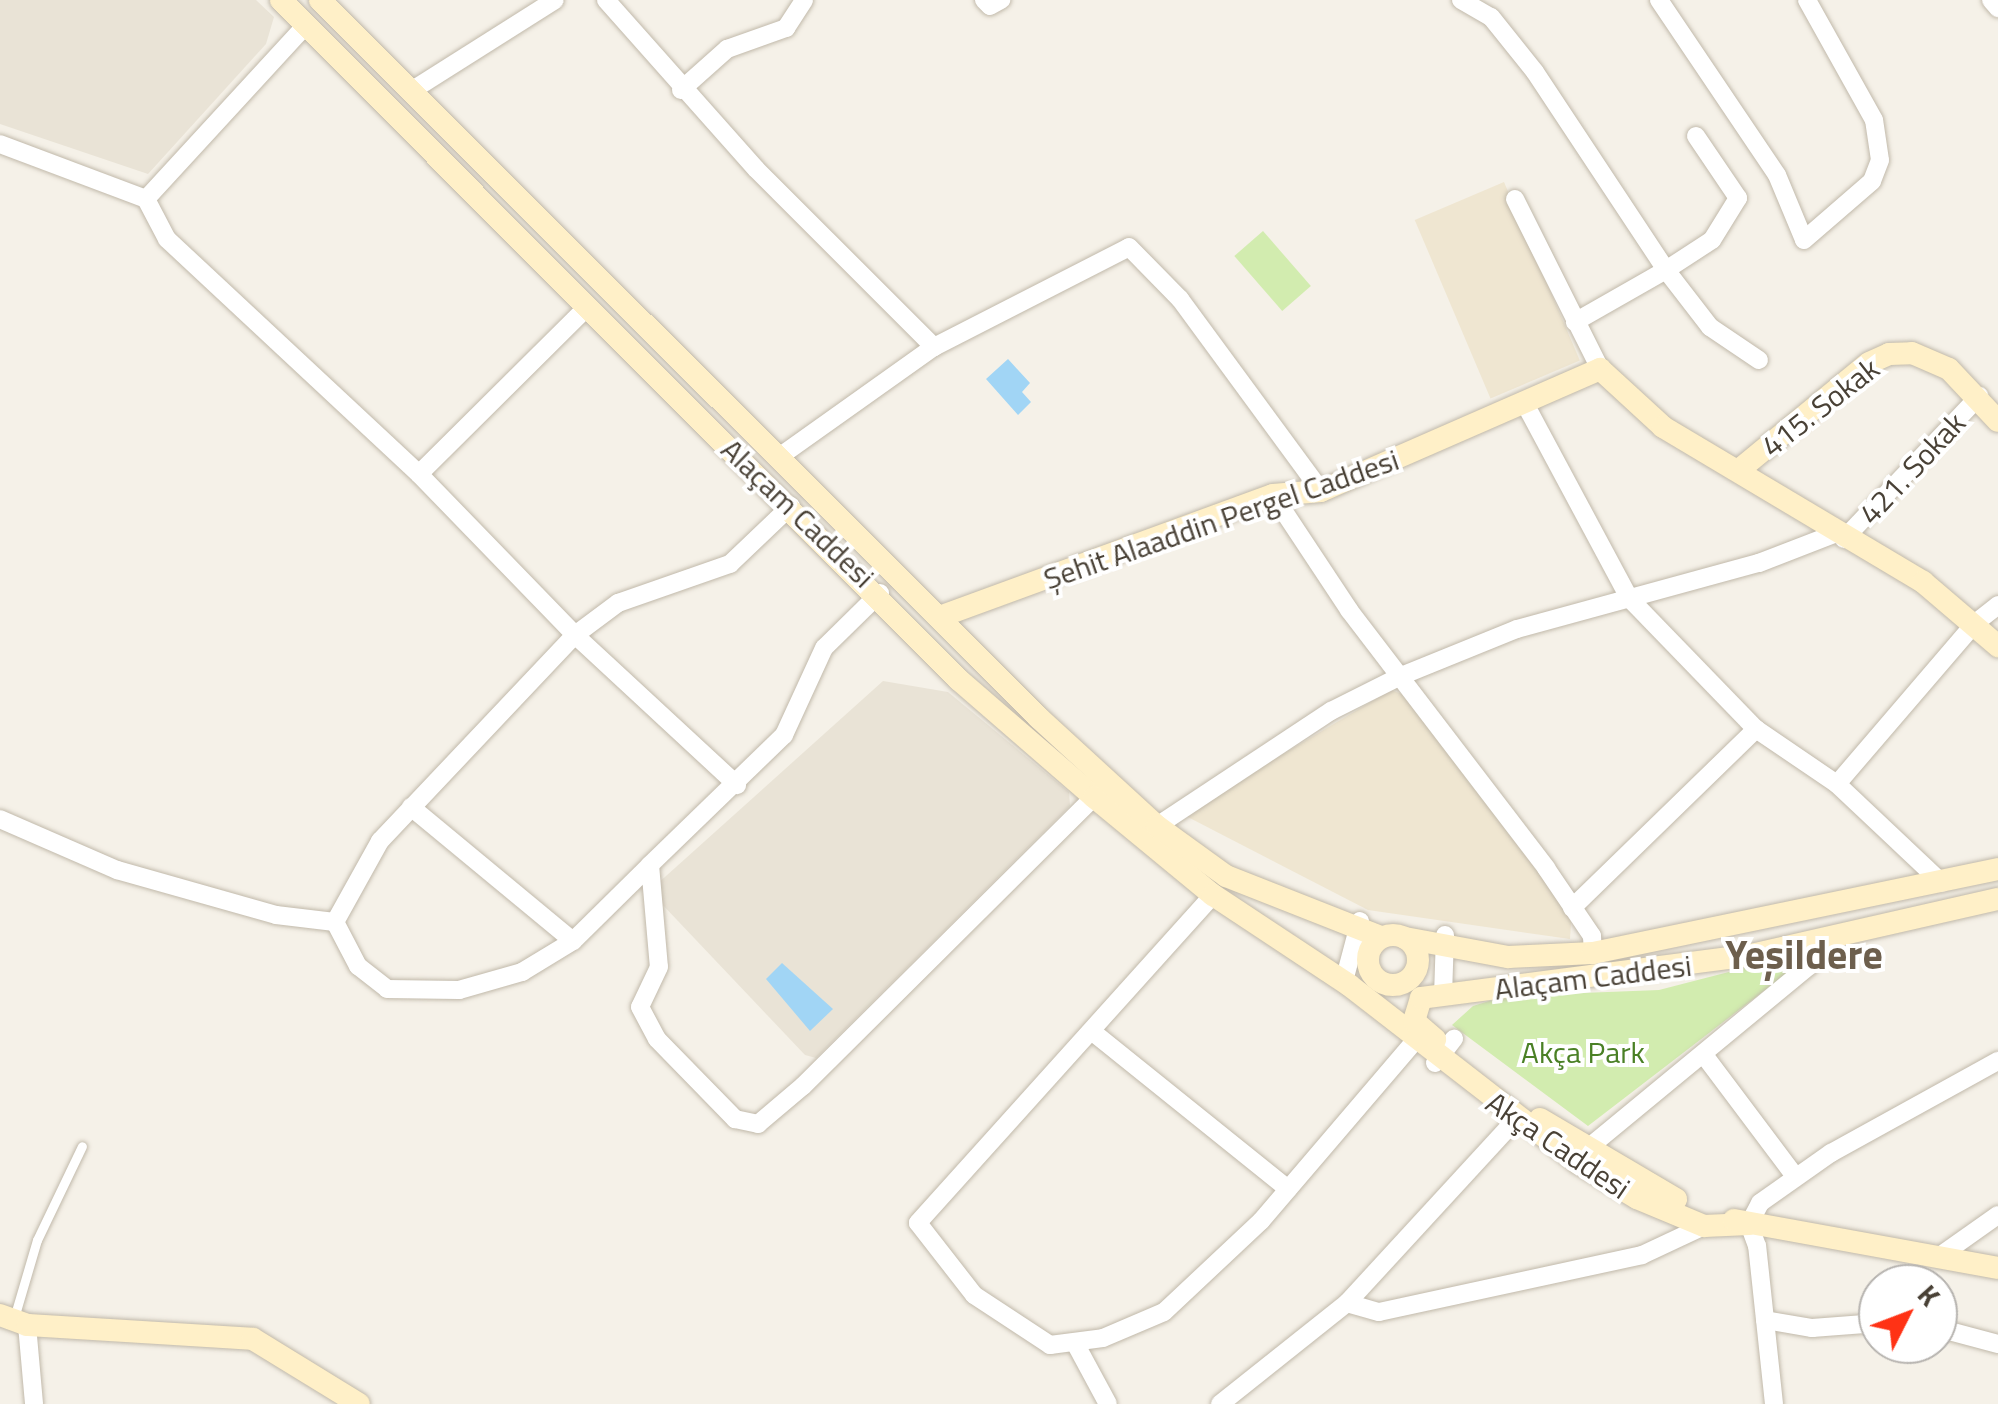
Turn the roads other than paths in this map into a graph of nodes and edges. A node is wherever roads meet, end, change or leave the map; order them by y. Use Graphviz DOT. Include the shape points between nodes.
graph roads {
  1 [pos="282,0"];
  2 [pos="320,0"];
  3 [pos="555,0"];
  4 [pos="606,0"];
  5 [pos="804,0"];
  6 [pos="984,0"];
  7 [pos="1001,0"];
  8 [pos="1461,0"];
  9 [pos="1659,0"];
  10 [pos="1806,0"];
  11 [pos="1991,0"];
  12 [pos="1998,8"];
  13 [pos="306,25"];
  14 [pos="681,90"];
  15 [pos="412,91"];
  16 [pos="1696,136"];
  17 [pos="0,144"];
  18 [pos="146,199"];
  19 [pos="1514,199"];
  20 [pos="1666,270"];
  21 [pos="587,307"];
  22 [pos="1575,322"];
  23 [pos="934,347"];
  24 [pos="1759,360"];
  25 [pos="1600,369"];
  26 [pos="1979,396"];
  27 [pos="1524,402"];
  28 [pos="1998,422"];
  29 [pos="779,457"];
  30 [pos="1739,470"];
  31 [pos="419,474"];
  32 [pos="1322,492"];
  33 [pos="1273,496"];
  34 [pos="791,506"];
  35 [pos="1839,536"];
  36 [pos="880,593"];
  37 [pos="1629,598"];
  38 [pos="1998,605"];
  39 [pos="942,616"];
  40 [pos="1974,624"];
  41 [pos="575,636"];
  42 [pos="1998,646"];
  43 [pos="1400,676"];
  44 [pos="1756,729"];
  45 [pos="1837,784"];
  46 [pos="737,785"];
  47 [pos="1094,797"];
  48 [pos="411,807"];
  49 [pos="0,820"];
  50 [pos="1157,826"];
  51 [pos="650,865"];
  52 [pos="1998,868"];
  53 [pos="1942,883"];
  54 [pos="1214,895"];
  55 [pos="1995,905"];
  56 [pos="1572,908"];
  57 [pos="336,922"];
  58 [pos="1359,925"];
  59 [pos="1834,935"];
  60 [pos="1381,937"];
  61 [pos="1406,938"];
  62 [pos="1444,940"];
  63 [pos="573,941"];
  64 [pos="1593,953"];
  65 [pos="1377,980"];
  66 [pos="1346,983"];
  67 [pos="1401,984"];
  68 [pos="1432,997"];
  69 [pos="1388,1015"];
  70 [pos="1094,1033"];
  71 [pos="1414,1042"];
  72 [pos="1443,1053"];
  73 [pos="1704,1055"];
  74 [pos="1998,1061"];
  75 [pos="1520,1114"];
  76 [pos="82,1146"];
  77 [pos="1587,1149"];
  78 [pos="1795,1176"];
  79 [pos="1288,1188"];
  80 [pos="1998,1215"];
  81 [pos="1749,1224"];
  82 [pos="1704,1226"];
  83 [pos="1940,1256"];
  84 [pos="1998,1268"];
  85 [pos="1346,1303"];
  86 [pos="13,1320"];
  87 [pos="1765,1320"];
  88 [pos="1858,1325"];
  89 [pos="1958,1333"];
  90 [pos="1075,1342"];
  91 [pos="1998,1344"];
  92 [pos="34,1404"];
  93 [pos="359,1404"];
  94 [pos="1108,1404"];
  95 [pos="1220,1404"];
  96 [pos="1774,1404"];
  1 -- 13 [label="main road, Alaçam Caddesi"];
  2 -- 15 [label="main road, Alaçam Caddesi"];
  3 -- 15 [label="street"];
  4 -- 14 [label="street"];
  5 -- 14 [label="street" via="786,28 727,49"];
  6 -- 7 [label="street" via="990,6"];
  8 -- 20 [label="street" via="1491,16 1536,72"];
  9 -- 10 [label="street" via="1777,174 1804,240 1872,181 1880,160 1874,120"];
  11 -- 12 [label="street"];
  13 -- 18 [label="street"];
  13 -- 21 [label="main road, Alaçam Caddesi"];
  14 -- 23 [label="street"];
  15 -- 29 [label="main road, Alaçam Caddesi"];
  16 -- 20 [label="street" via="1738,198 1712,240"];
  17 -- 18 [label="street"];
  18 -- 31 [label="street" via="167,239"];
  19 -- 22 [label="street"];
  20 -- 22 [label="street"];
  20 -- 24 [label="street" via="1710,327"];
  21 -- 31 [label="street"];
  21 -- 34 [label="main road, Alaçam Caddesi"];
  22 -- 25 [label="street"];
  23 -- 29 [label="street"];
  23 -- 32 [label="street" via="1130,247 1180,299"];
  25 -- 27 [label="main road, Şehit Alaaddin Pergel Caddesi"];
  25 -- 30 [label="main road" via="1663,427"];
  26 -- 28 [label="main road, 415. Sokak"];
  26 -- 30 [label="main road, 415. Sokak" via="1930,359 1889,354 1858,371"];
  26 -- 35 [label="street, 421. Sokak"];
  27 -- 32 [label="main road, Şehit Alaaddin Pergel Caddesi"];
  27 -- 37 [label="street"];
  29 -- 39 [label="main road, Alaçam Caddesi"];
  30 -- 35 [label="main road"];
  31 -- 41 [label="street"];
  32 -- 33 [label="main road, Şehit Alaaddin Pergel Caddesi"];
  33 -- 39 [label="main road, Şehit Alaaddin Pergel Caddesi"];
  33 -- 43 [label="street"];
  34 -- 36 [label="main road, Alaçam Caddesi"];
  34 -- 41 [label="street" via="730,564 618,603"];
  35 -- 37 [label="street"];
  35 -- 40 [label="main road" via="1923,582"];
  36 -- 46 [label="street" via="824,648 784,735"];
  36 -- 47 [label="main road, Alaçam Caddesi" via="959,680"];
  37 -- 43 [label="street" via="1518,630"];
  37 -- 44 [label="street"];
  38 -- 40 [label="street"];
  39 -- 50 [label="main road, Alaçam Caddesi"];
  40 -- 42 [label="main road"];
  40 -- 45 [label="street"];
  41 -- 46 [label="street"];
  41 -- 48 [label="street"];
  43 -- 50 [label="street" via="1331,712"];
  43 -- 56 [label="street"];
  44 -- 45 [label="street"];
  44 -- 56 [label="street"];
  45 -- 53 [label="street"];
  46 -- 51 [label="street"];
  47 -- 51 [label="street" via="956,939 758,1124 735,1119 715,1100 657,1039 640,1007 659,967"];
  47 -- 54 [label="main road, Alaçam Caddesi"];
  48 -- 57 [label="street" via="380,841"];
  48 -- 63 [label="street"];
  49 -- 57 [label="street" via="117,870 276,915"];
  50 -- 58 [label="main road, Alaçam Caddesi" via="1226,876"];
  51 -- 63 [label="street"];
  52 -- 53 [label="main road, Alaçam Caddesi"];
  53 -- 64 [label="main road, Alaçam Caddesi"];
  54 -- 66 [label="main road, Alaçam Caddesi"];
  54 -- 70 [label="street"];
  55 -- 59 [label="main road, Alaçam Caddesi"];
  56 -- 64 [label="street" via="1592,936"];
  57 -- 63 [label="street" via="368,976 414,994 522,972"];
  58 -- 60 [label="main road, Alaçam Caddesi"];
  58 -- 66 [label="street"];
  59 -- 68 [label="main road, Alaçam Caddesi" via="1620,976"];
  59 -- 73 [label="street" via="1810,966"];
  60 -- 61 [label="main road"];
  60 -- 65 [label="main road" via="1368,957"];
  61 -- 62 [label="main road, Alaçam Caddesi"];
  61 -- 67 [label="main road" via="1417,966"];
  62 -- 64 [label="main road, Alaçam Caddesi" via="1508,957"];
  62 -- 68 [label="street"];
  65 -- 66 [label="main road"];
  65 -- 67 [label="main road"];
  66 -- 69 [label="main road, Alaçam Caddesi"];
  67 -- 68 [label="main road"];
  68 -- 72 [label="main road" via="1414,1021"];
  69 -- 71 [label="main road, Akça Caddesi"];
  70 -- 79 [label="street"];
  70 -- 90 [label="street" via="918,1223 974,1295 1050,1345"];
  71 -- 72 [label="main road, Akça Caddesi"];
  71 -- 79 [label="street"];
  72 -- 75 [label="main road, Akça Caddesi"];
  73 -- 77 [label="street"];
  73 -- 78 [label="street"];
  74 -- 78 [label="street"];
  75 -- 77 [label="main road, Akça Caddesi"];
  75 -- 82 [label="main road, Akça Caddesi" via="1636,1198"];
  75 -- 85 [label="street"];
  76 -- 86 [label="lane" via="37,1240"];
  77 -- 81 [label="main road, Akça Caddesi" via="1659,1191"];
  78 -- 81 [label="street" via="1760,1203"];
  79 -- 90 [label="street" via="1164,1312 1103,1338"];
  80 -- 83 [label="street"];
  81 -- 82 [label="main road, Akça Caddesi"];
  81 -- 83 [label="main road, Akça Caddesi"];
  81 -- 87 [label="street"];
  82 -- 85 [label="street" via="1642,1255 1379,1312"];
  83 -- 84 [label="main road, Akça Caddesi"];
  85 -- 95 [label="street"];
  86 -- 92 [label="street"];
  86 -- 93 [label="main road" via="253,1339"];
  87 -- 88 [label="street" via="1812,1328"];
  87 -- 96 [label="street"];
  89 -- 91 [label="street"];
  90 -- 94 [label="street"];
}
